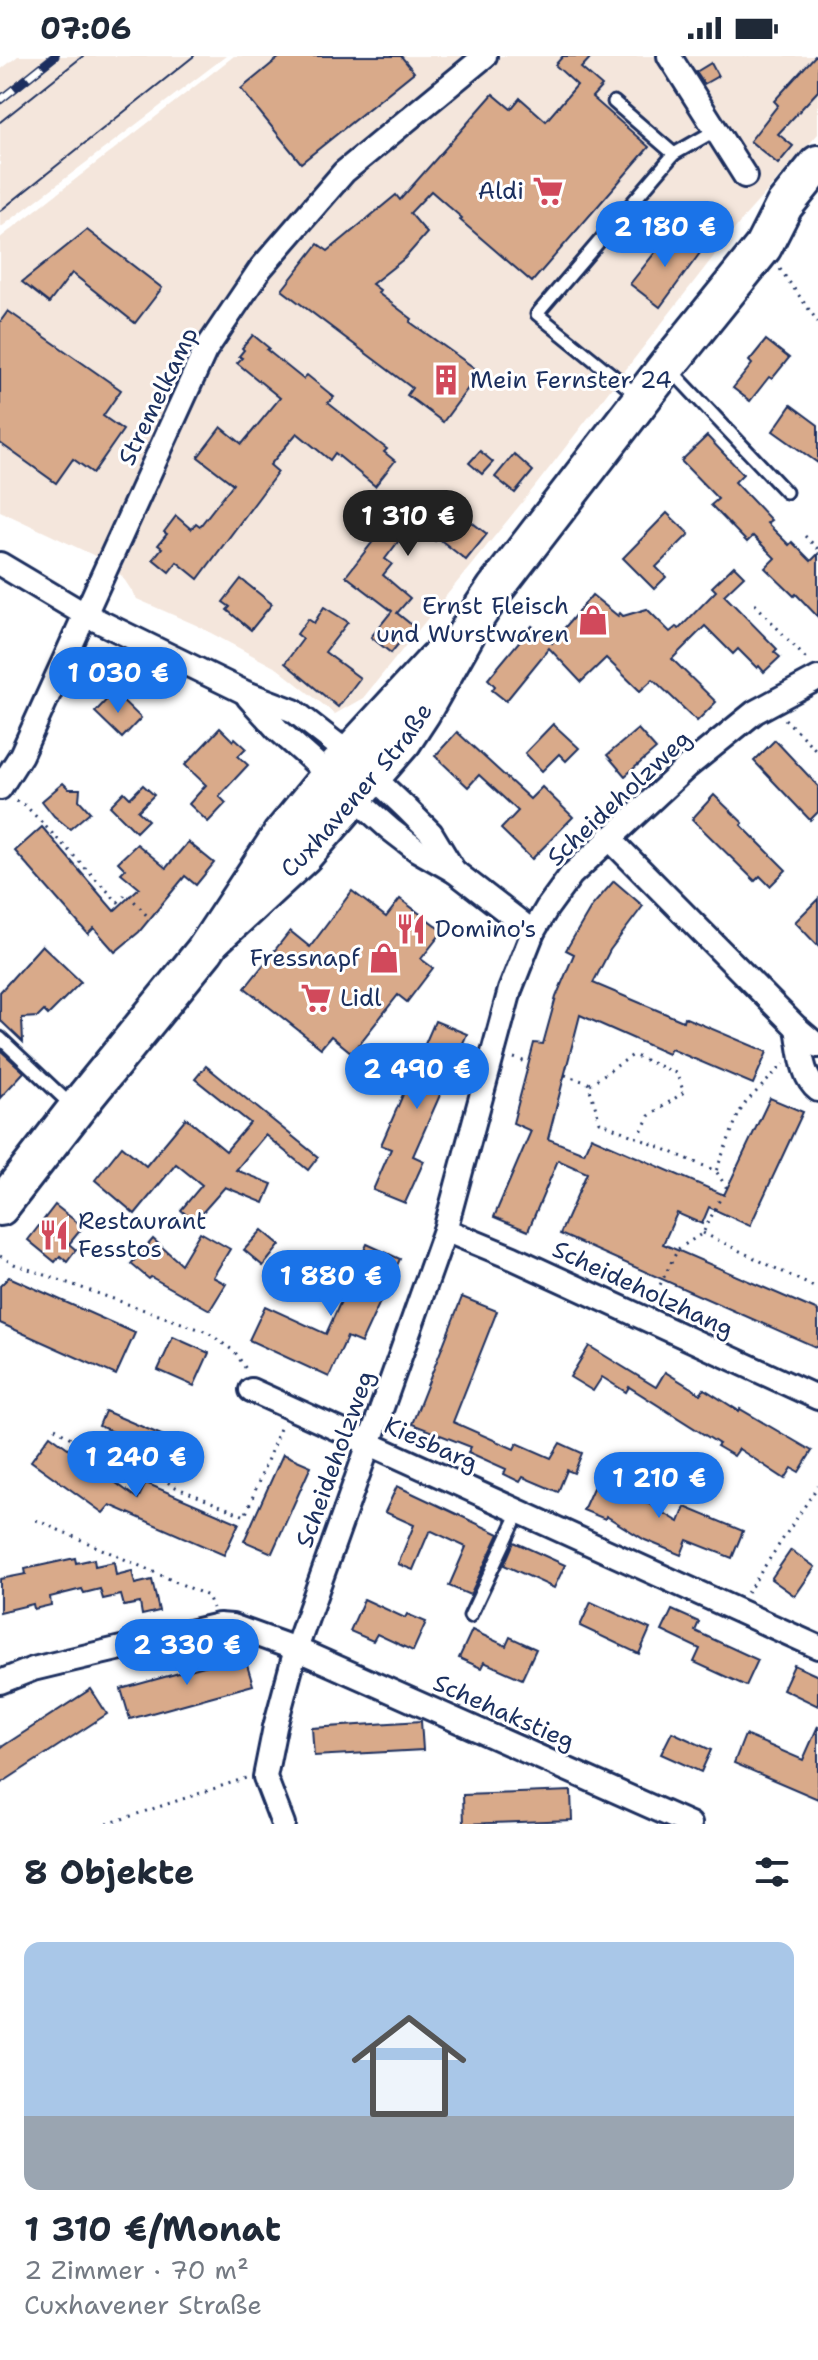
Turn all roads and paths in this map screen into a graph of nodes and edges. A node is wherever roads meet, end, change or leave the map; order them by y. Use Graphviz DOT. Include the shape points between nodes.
graph roads {
  1 [pos="485,56"];
  2 [pos="669,56"];
  3 [pos="614,102"];
  4 [pos="716,130"];
  5 [pos="674,154"];
  6 [pos="818,164"];
  7 [pos="745,176"];
  8 [pos="818,202"];
  9 [pos="763,247"];
  10 [pos="818,322"];
  11 [pos="667,366"];
  12 [pos="642,399"];
  13 [pos="786,492"];
  14 [pos="805,536"];
  15 [pos="818,549"];
  16 [pos="0,564"];
  17 [pos="755,604"];
  18 [pos="84,614"];
  19 [pos="815,673"];
  20 [pos="772,704"];
  21 [pos="818,752"];
  22 [pos="352,776"];
  23 [pos="6,794"];
  24 [pos="609,838"];
  25 [pos="148,917"];
  26 [pos="533,932"];
  27 [pos="0,1038"];
  28 [pos="810,1048"];
  29 [pos="565,1075"];
  30 [pos="590,1084"];
  31 [pos="818,1090"];
  32 [pos="76,1110"];
  33 [pos="638,1137"];
  34 [pos="716,1171"];
  35 [pos="0,1207"];
  36 [pos="445,1230"];
  37 [pos="703,1233"];
  38 [pos="0,1256"];
  39 [pos="818,1289"];
  40 [pos="643,1318"];
  41 [pos="251,1390"];
  42 [pos="818,1398"];
  43 [pos="288,1408"];
  44 [pos="55,1428"];
  45 [pos="193,1434"];
  46 [pos="368,1444"];
  47 [pos="155,1473"];
  48 [pos="818,1486"];
  49 [pos="519,1512"];
  50 [pos="36,1520"];
  51 [pos="736,1609"];
  52 [pos="470,1616"];
  53 [pos="219,1625"];
  54 [pos="818,1647"];
  55 [pos="296,1649"];
  56 [pos="0,1682"];
  57 [pos="265,1777"];
  58 [pos="107,1824"];
  59 [pos="283,1824"];
  60 [pos="690,1824"];
  1 -- 18 [label="street, Stremelkamp" via="344,172 261,268 205,351"];
  2 -- 4 [label="street"];
  3 -- 5 [label="lane"];
  4 -- 5 [label="lane"];
  4 -- 7 [label="street"];
  5 -- 12 [label="lane" via="537,314"];
  6 -- 9 [label="main road, Cuxhavener Straße" via="784,206"];
  8 -- 9 [label="main road, Cuxhavener Straße"];
  9 -- 10 [label="path"];
  9 -- 11 [label="main road, Cuxhavener Straße"];
  11 -- 12 [label="main road, Cuxhavener Straße"];
  11 -- 13 [label="lane"];
  12 -- 22 [label="main road, Cuxhavener Straße" via="495,589 408,735"];
  14 -- 15 [label="path"];
  16 -- 18 [label="street"];
  17 -- 19 [label="path"];
  18 -- 22 [label="street" via="294,711"];
  18 -- 23 [label="street, Stremelkamp"];
  19 -- 20 [label="street, Scheideholzweg"];
  20 -- 21 [label="path"];
  20 -- 24 [label="street, Scheideholzweg" via="723,736"];
  22 -- 26 [label="street" via="417,850 454,871"];
  22 -- 32 [label="main road, Cuxhavener Straße" via="304,855 214,938"];
  23 -- 25 [label="path" via="25,805 118,902 127,893"];
  24 -- 26 [label="street, Scheideholzweg" via="559,891"];
  24 -- 28 [label="street" via="797,1028"];
  26 -- 36 [label="street, Scheideholzweg" via="510,990"];
  27 -- 32 [label="lane"];
  28 -- 31 [label="street" via="809,1080"];
  28 -- 34 [label="path" via="788,1060 746,1102"];
  29 -- 34 [label="path" via="588,1083 600,1122"];
  30 -- 33 [label="path" via="633,1055 676,1073 684,1092 649,1116"];
  32 -- 35 [label="main road, Cuxhavener Straße"];
  34 -- 37 [label="path" via="726,1187"];
  36 -- 40 [label="street, Scheideholzhang"];
  36 -- 46 [label="street, Scheideholzweg"];
  37 -- 39 [label="path"];
  37 -- 40 [label="path" via="678,1249"];
  38 -- 41 [label="path" via="207,1332 244,1363"];
  40 -- 42 [label="street, Scheideholzhang"];
  41 -- 43 [label="street, Kiesbarg"];
  43 -- 46 [label="street, Kiesbarg"];
  43 -- 47 [label="path" via="245,1516"];
  44 -- 47 [label="path" via="112,1464"];
  45 -- 47 [label="path"];
  46 -- 49 [label="street, Kiesbarg"];
  46 -- 55 [label="street, Scheideholzweg"];
  48 -- 51 [label="path"];
  49 -- 51 [label="street, Kiesbarg"];
  49 -- 52 [label="lane"];
  50 -- 53 [label="path" via="208,1596"];
  51 -- 54 [label="street, Kiesbarg"];
  53 -- 55 [label="street, Schehakstieg"];
  53 -- 56 [label="street" via="33,1669"];
  55 -- 57 [label="street, Scheideholzweg"];
  55 -- 60 [label="street, Schehakstieg"];
  57 -- 58 [label="path" via="240,1779"];
  57 -- 59 [label="street"];
}
